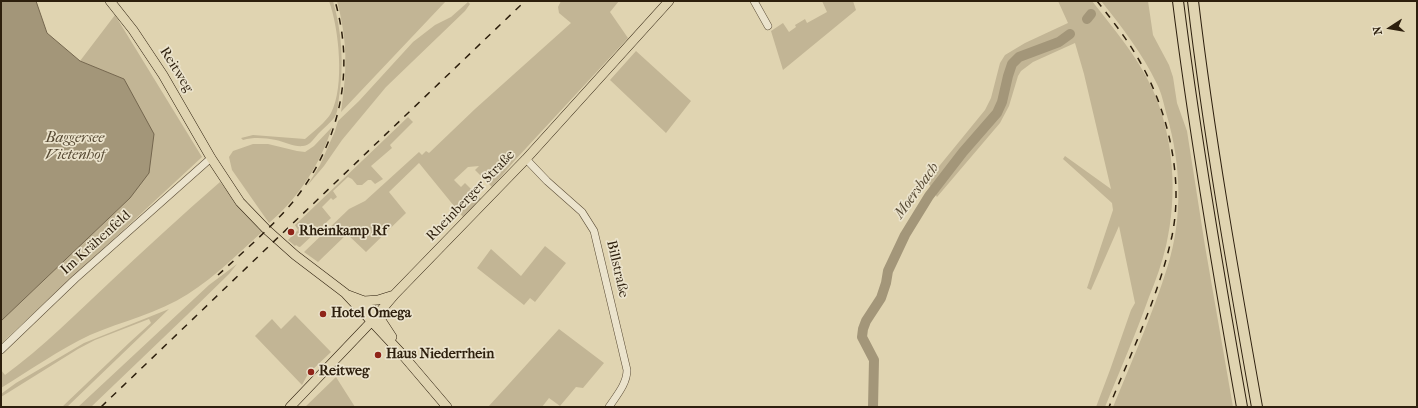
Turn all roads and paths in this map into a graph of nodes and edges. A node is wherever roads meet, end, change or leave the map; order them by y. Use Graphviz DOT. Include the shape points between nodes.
graph roads {
  1 [pos="110,1"];
  2 [pos="669,1"];
  3 [pos="754,1"];
  4 [pos="1178,1"];
  5 [pos="1193,1"];
  6 [pos="768,26"];
  7 [pos="211,158"];
  8 [pos="526,159"];
  9 [pos="345,293"];
  10 [pos="395,294"];
  11 [pos="364,301"];
  12 [pos="374,318"];
  13 [pos="1,350"];
  14 [pos="290,407"];
  15 [pos="447,407"];
  16 [pos="609,407"];
  17 [pos="1242,407"];
  18 [pos="1257,407"];
  1 -- 7 [label="main road, Reitweg" via="163,74"];
  2 -- 8 [label="main road, Rheinberger Straße"];
  3 -- 6 [label="street"];
  4 -- 17 [label="highway" via="1200,160"];
  5 -- 18 [label="highway" via="1215,159"];
  7 -- 9 [label="main road, Reitweg" via="230,188 253,216 295,255"];
  7 -- 13 [label="street, Im Krähenfeld" via="75,279"];
  8 -- 10 [label="main road, Rheinberger Straße"];
  8 -- 16 [label="street, Billstraße" via="546,181 582,212 594,230 627,370 624,384"];
  9 -- 11 [label="main road, Reitweg"];
  9 -- 12 [label="main road, Reitweg"];
  10 -- 11 [label="main road" via="378,300"];
  10 -- 12 [label="main road, Rheinberger Straße"];
  11 -- 12 [label="main road, Reitweg"];
  12 -- 14 [label="main road, Rheinberger Straße"];
  12 -- 15 [label="main road"];
}
